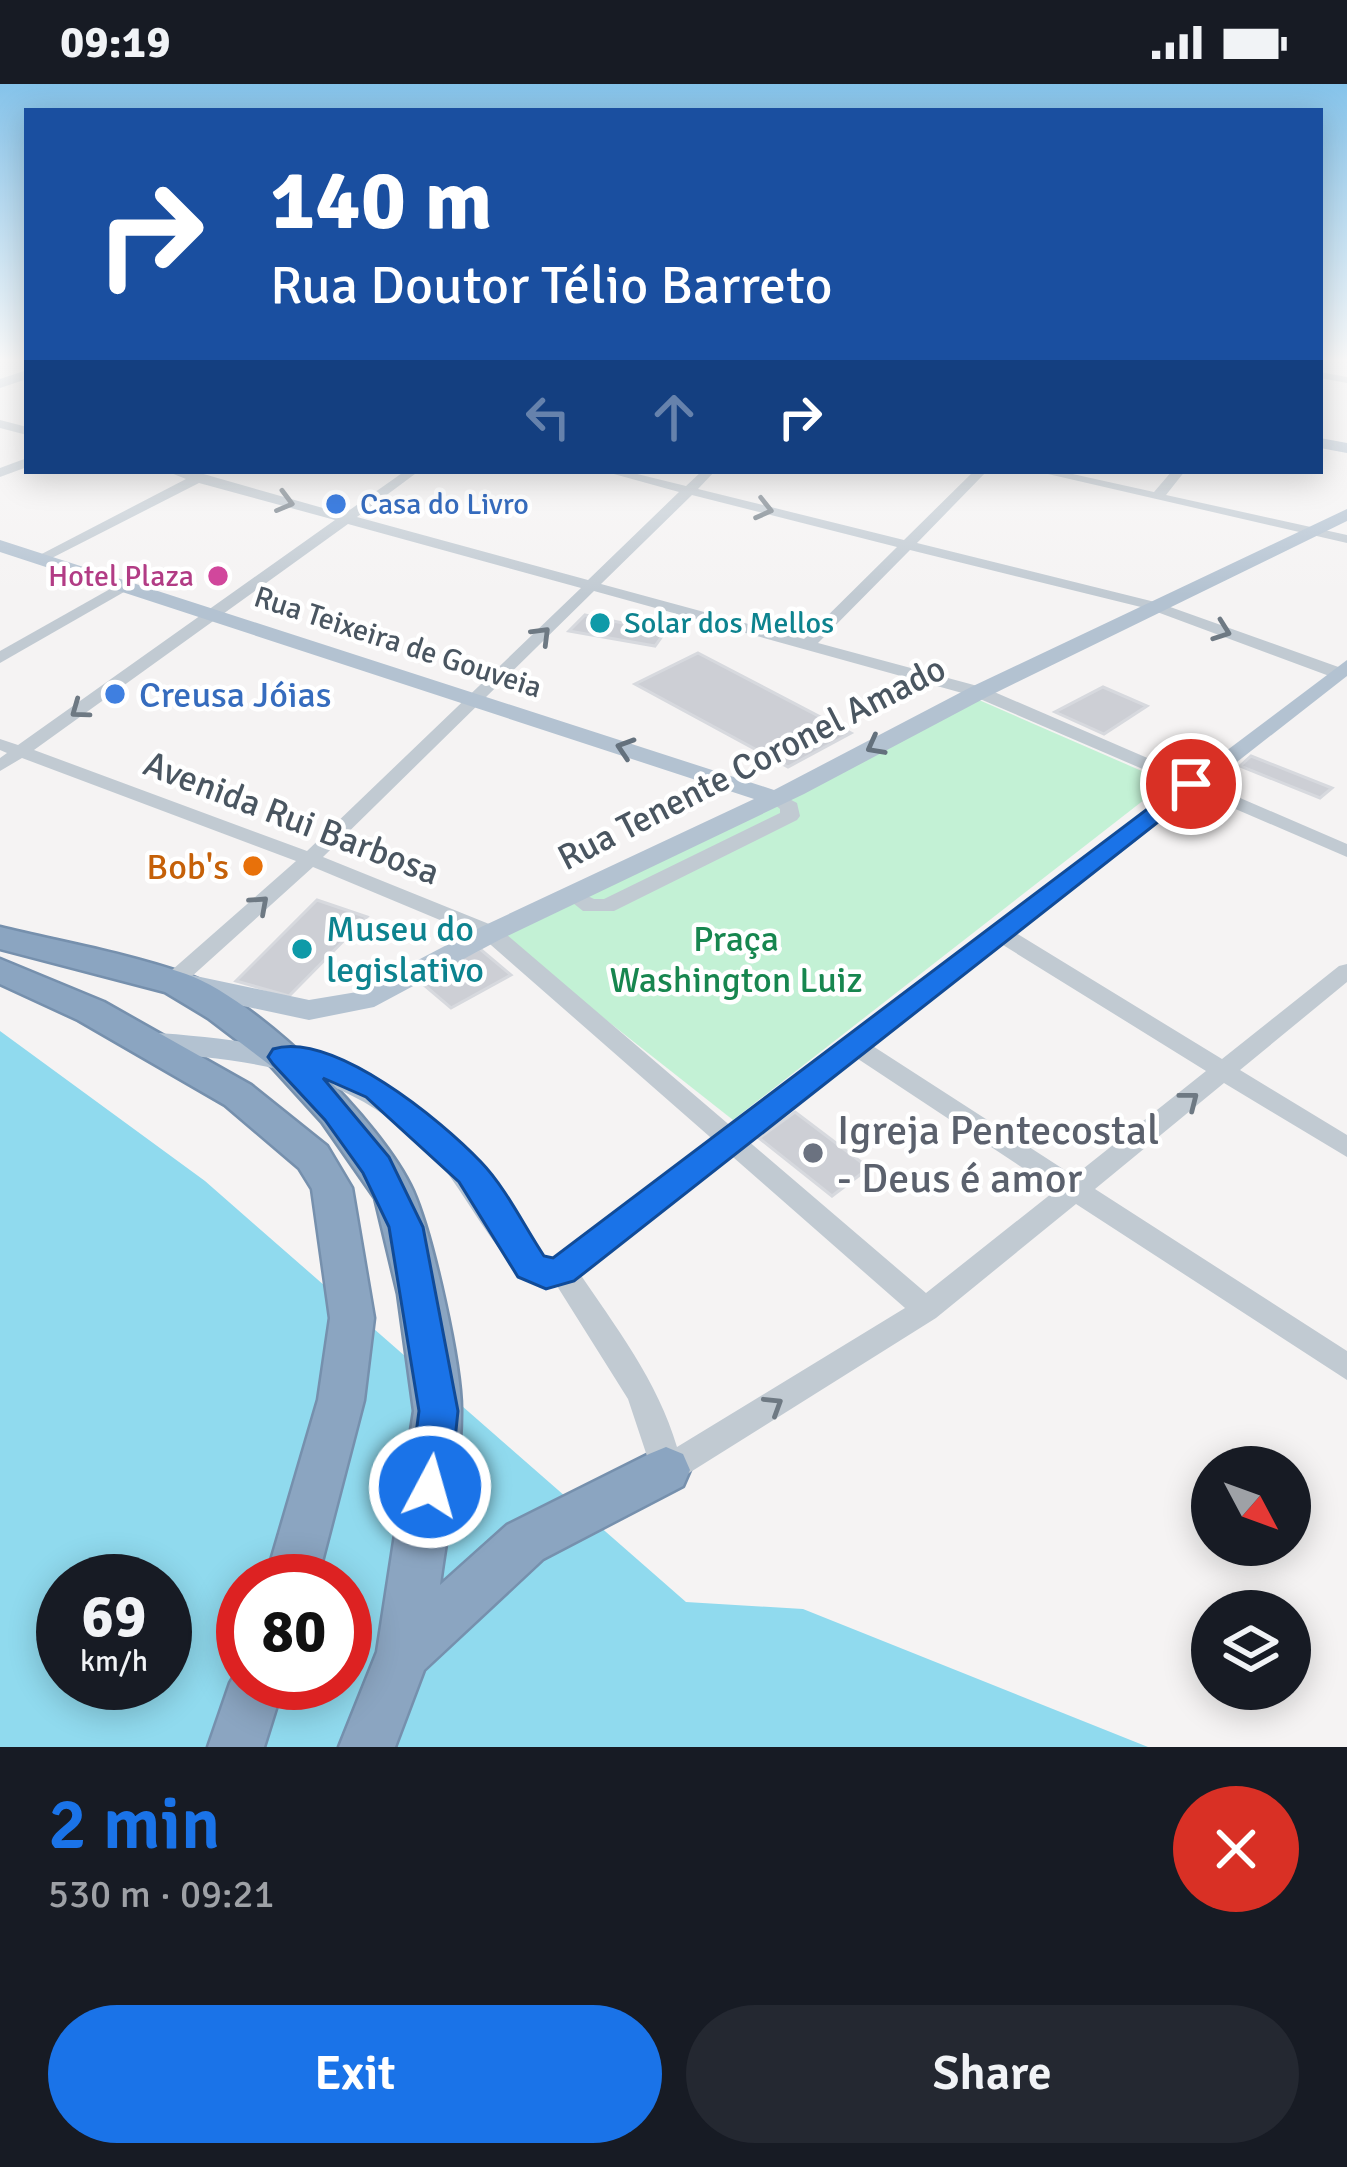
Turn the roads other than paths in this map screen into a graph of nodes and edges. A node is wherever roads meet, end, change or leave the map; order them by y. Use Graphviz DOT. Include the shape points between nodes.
graph roads {
  1 [pos="409,474"];
  2 [pos="622,474"];
  3 [pos="706,474"];
  4 [pos="978,474"];
  5 [pos="1056,474"];
  6 [pos="1177,474"];
  7 [pos="204,475"];
  8 [pos="690,490"];
  9 [pos="1160,495"];
  10 [pos="1347,514"];
  11 [pos="343,518"];
  12 [pos="1317,530"];
  13 [pos="1347,539"];
  14 [pos="907,545"];
  15 [pos="4,551"];
  16 [pos="39,559"];
  17 [pos="126,584"];
  18 [pos="590,586"];
  19 [pos="1154,606"];
  20 [pos="214,614"];
  21 [pos="808,643"];
  22 [pos="0,658"];
  23 [pos="1343,669"];
  24 [pos="979,692"];
  25 [pos="477,699"];
  26 [pos="0,744"];
  27 [pos="21,752"];
  28 [pos="0,766"];
  29 [pos="1191,784"];
  30 [pos="776,798"];
  31 [pos="1347,851"];
  32 [pos="310,859"];
  33 [pos="998,932"];
  34 [pos="491,933"];
  35 [pos="0,938"];
  36 [pos="0,970"];
  37 [pos="1347,971"];
  38 [pos="136,972"];
  39 [pos="175,982"];
  40 [pos="91,1011"];
  41 [pos="142,1042"];
  42 [pos="857,1047"];
  43 [pos="284,1057"];
  44 [pos="1227,1072"];
  45 [pos="735,1141"];
  46 [pos="1347,1147"];
  47 [pos="1076,1190"];
  48 [pos="562,1270"];
  49 [pos="926,1310"];
  50 [pos="1347,1366"];
  51 [pos="656,1475"];
  52 [pos="298,1554"];
  53 [pos="404,1652"];
  54 [pos="248,1710"];
  55 [pos="236,1747"];
  56 [pos="367,1747"];
  1 -- 11 [label="street"];
  2 -- 8 [label="street"];
  3 -- 8 [label="street"];
  4 -- 14 [label="street"];
  5 -- 9 [label="street"];
  6 -- 9 [label="street"];
  7 -- 11 [label="street, one-way"];
  7 -- 16 [label="street"];
  8 -- 14 [label="street, one-way"];
  8 -- 18 [label="street"];
  9 -- 12 [label="street"];
  10 -- 12 [label="main road, Rua Tenente Coronel Amado"];
  11 -- 18 [label="street"];
  11 -- 20 [label="street"];
  12 -- 13 [label="street"];
  12 -- 19 [label="main road, Rua Tenente Coronel Amado"];
  14 -- 19 [label="street"];
  14 -- 21 [label="street"];
  15 -- 16 [label="main road, Rua Teixeira de Gouveia"];
  16 -- 17 [label="main road, Rua Teixeira de Gouveia"];
  17 -- 20 [label="main road, Rua Teixeira de Gouveia"];
  17 -- 22 [label="street"];
  18 -- 21 [label="street"];
  25 -- 18 [label="street, one-way"];
  19 -- 23 [label="street, one-way"];
  19 -- 24 [label="main road, Rua Tenente Coronel Amado"];
  20 -- 25 [label="main road, Rua Teixeira de Gouveia"];
  20 -- 27 [label="street, one-way"];
  21 -- 24 [label="street"];
  23 -- 29 [label="main road"];
  24 -- 29 [label="street"];
  24 -- 30 [label="main road, Rua Tenente Coronel Amado, one-way"];
  30 -- 25 [label="main road, Rua Teixeira de Gouveia, one-way"];
  25 -- 32 [label="street"];
  26 -- 27 [label="street, Avenida Rui Barbosa"];
  27 -- 28 [label="street"];
  27 -- 32 [label="street, Avenida Rui Barbosa"];
  29 -- 31 [label="street"];
  29 -- 33 [label="main road"];
  30 -- 34 [label="main road, Rua Tenente Coronel Amado"];
  32 -- 34 [label="street, Avenida Rui Barbosa"];
  39 -- 32 [label="street, one-way"];
  33 -- 42 [label="main road"];
  33 -- 44 [label="street"];
  34 -- 39 [label="main road, Rua Tenente Coronel Amado" via="364,1000 309,1010"];
  34 -- 45 [label="street, Avenida Rui Barbosa"];
  35 -- 38 [label="highway"];
  36 -- 40 [label="highway"];
  37 -- 44 [label="street"];
  38 -- 39 [label="highway"];
  38 -- 40 [label="highway" via="107,985"];
  39 -- 43 [label="highway"];
  40 -- 41 [label="highway"];
  41 -- 43 [label="main road"];
  41 -- 52 [label="highway" via="281,1127 314,1157 334,1199 352,1318 341,1400"];
  42 -- 45 [label="main road"];
  42 -- 47 [label="street"];
  43 -- 48 [label="main road" via="377,1089 471,1173 531,1266 546,1274"];
  43 -- 53 [label="highway" via="377,1166 406,1227 438,1411"];
  44 -- 46 [label="street"];
  47 -- 44 [label="street, one-way"];
  45 -- 48 [label="main road"];
  45 -- 49 [label="street, Avenida Rui Barbosa"];
  47 -- 49 [label="street"];
  47 -- 50 [label="street"];
  48 -- 51 [label="street" via="662,1436"];
  51 -- 49 [label="street, one-way"];
  51 -- 53 [label="highway" via="525,1542"];
  53 -- 56 [label="highway"];
  54 -- 55 [label="highway"];
}
